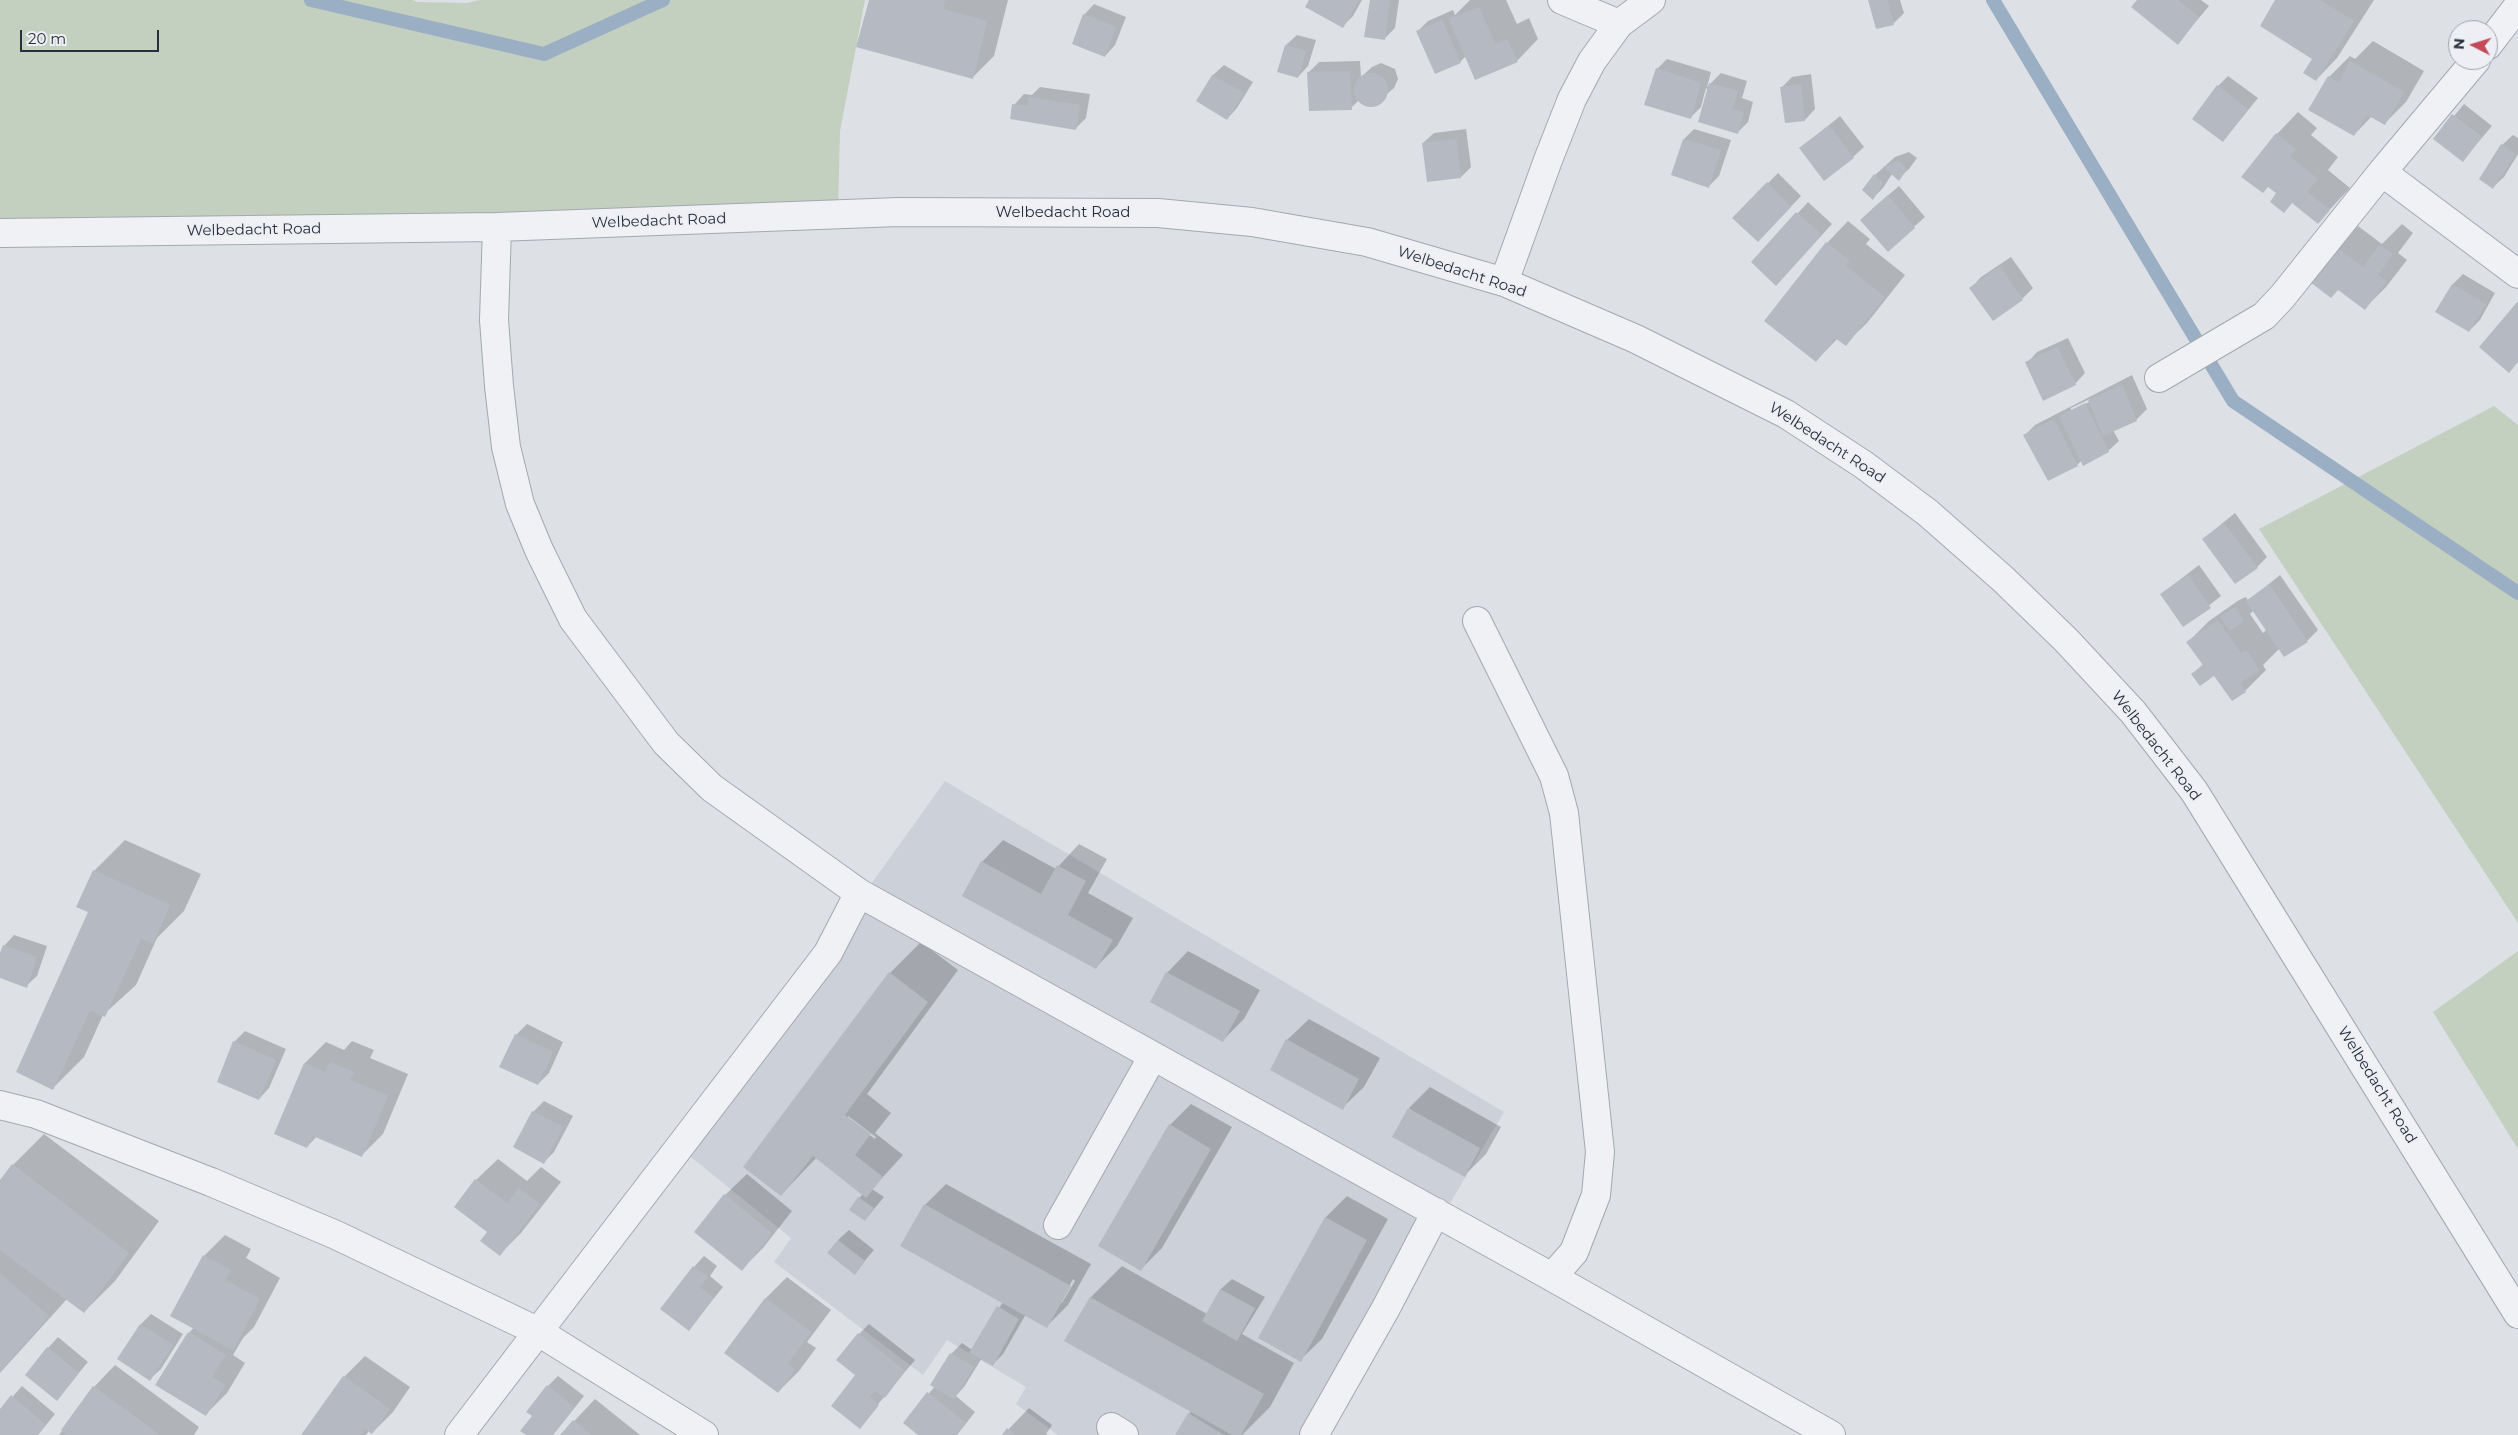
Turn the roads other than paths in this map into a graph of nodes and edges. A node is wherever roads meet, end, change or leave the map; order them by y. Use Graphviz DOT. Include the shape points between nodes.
graph roads {
  1 [pos="1562,0"];
  2 [pos="1651,0"];
  3 [pos="2518,6"];
  4 [pos="1620,24"];
  5 [pos="2498,32"];
  6 [pos="2468,70"];
  7 [pos="2382,172"];
  8 [pos="497,228"];
  9 [pos="0,233"];
  10 [pos="2518,274"];
  11 [pos="1504,282"];
  12 [pos="2159,378"];
  13 [pos="1477,621"];
  14 [pos="859,893"];
  15 [pos="1153,1056"];
  16 [pos="0,1104"];
  17 [pos="1436,1212"];
  18 [pos="1058,1225"];
  19 [pos="1552,1277"];
  20 [pos="2518,1314"];
  21 [pos="537,1331"];
  22 [pos="459,1435"];
  23 [pos="704,1435"];
  24 [pos="1314,1435"];
  25 [pos="1831,1435"];
  1 -- 4 [label="street"];
  2 -- 4 [label="street"];
  3 -- 5 [label="street"];
  4 -- 11 [label="street" via="1592,61 1572,99"];
  6 -- 7 [label="street"];
  7 -- 10 [label="street"];
  7 -- 12 [label="street" via="2264,316"];
  8 -- 9 [label="street, Welbedacht Road"];
  8 -- 11 [label="street, Welbedacht Road" via="899,212 1158,213 1252,222 1367,242"];
  8 -- 14 [label="street" via="494,320 506,447 520,504 573,619 666,743 712,788"];
  11 -- 20 [label="street, Welbedacht Road" via="1636,339 1786,414 1864,464 1928,513 2066,640 2133,712 2194,791"];
  13 -- 19 [label="street" via="1554,776 1565,823 1600,1152 1596,1195 1574,1252"];
  14 -- 15 [label="street"];
  14 -- 21 [label="street" via="828,953"];
  15 -- 17 [label="street"];
  15 -- 18 [label="street"];
  16 -- 21 [label="street" via="36,1114 336,1235"];
  17 -- 19 [label="street"];
  17 -- 24 [label="street"];
  19 -- 25 [label="street"];
  21 -- 22 [label="street"];
  21 -- 23 [label="street"];
}
